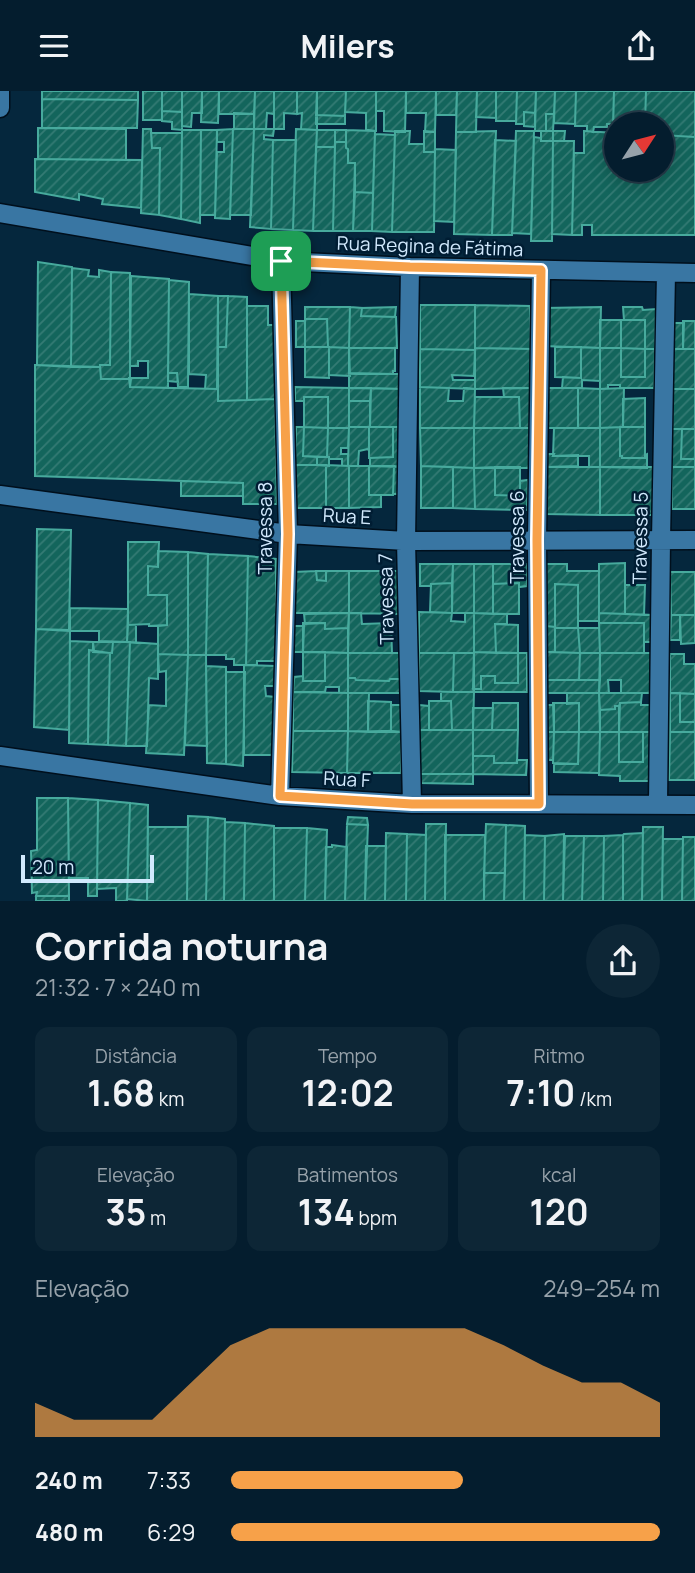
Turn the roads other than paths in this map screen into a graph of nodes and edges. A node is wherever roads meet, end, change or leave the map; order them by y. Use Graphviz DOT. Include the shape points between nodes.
graph roads {
  1 [pos="0,91"];
  2 [pos="0,108"];
  3 [pos="0,213"];
  4 [pos="281,261"];
  5 [pos="410,267"];
  6 [pos="541,270"];
  7 [pos="666,273"];
  8 [pos="695,273"];
  9 [pos="0,495"];
  10 [pos="288,534"];
  11 [pos="537,540"];
  12 [pos="661,540"];
  13 [pos="695,540"];
  14 [pos="406,541"];
  15 [pos="0,756"];
  16 [pos="280,796"];
  17 [pos="658,803"];
  18 [pos="412,804"];
  19 [pos="539,804"];
  20 [pos="695,805"];
  1 -- 2 [label="street"];
  3 -- 4 [label="street, Rua Regina de Fátima"];
  4 -- 5 [label="street, Rua Regina de Fátima"];
  4 -- 10 [label="street, Travessa 8"];
  5 -- 6 [label="street, Rua Regina de Fátima"];
  5 -- 14 [label="street, Travessa 7"];
  6 -- 7 [label="street, Rua Regina de Fátima"];
  6 -- 11 [label="street, Travessa 6"];
  7 -- 8 [label="street, Rua Regina de Fátima"];
  7 -- 12 [label="street, Travessa 5"];
  9 -- 10 [label="street, Rua E"];
  10 -- 14 [label="street, Rua E"];
  10 -- 16 [label="street, Travessa 8"];
  11 -- 12 [label="street, Rua E"];
  11 -- 14 [label="street, Rua E"];
  11 -- 19 [label="street, Travessa 6"];
  12 -- 13 [label="street, Rua E"];
  12 -- 17 [label="street, Travessa 5"];
  14 -- 18 [label="street, Travessa 7"];
  15 -- 16 [label="street, Rua F"];
  16 -- 18 [label="street, Rua F"];
  17 -- 19 [label="street, Rua F"];
  17 -- 20 [label="street, Rua F"];
  18 -- 19 [label="street, Rua F"];
}
